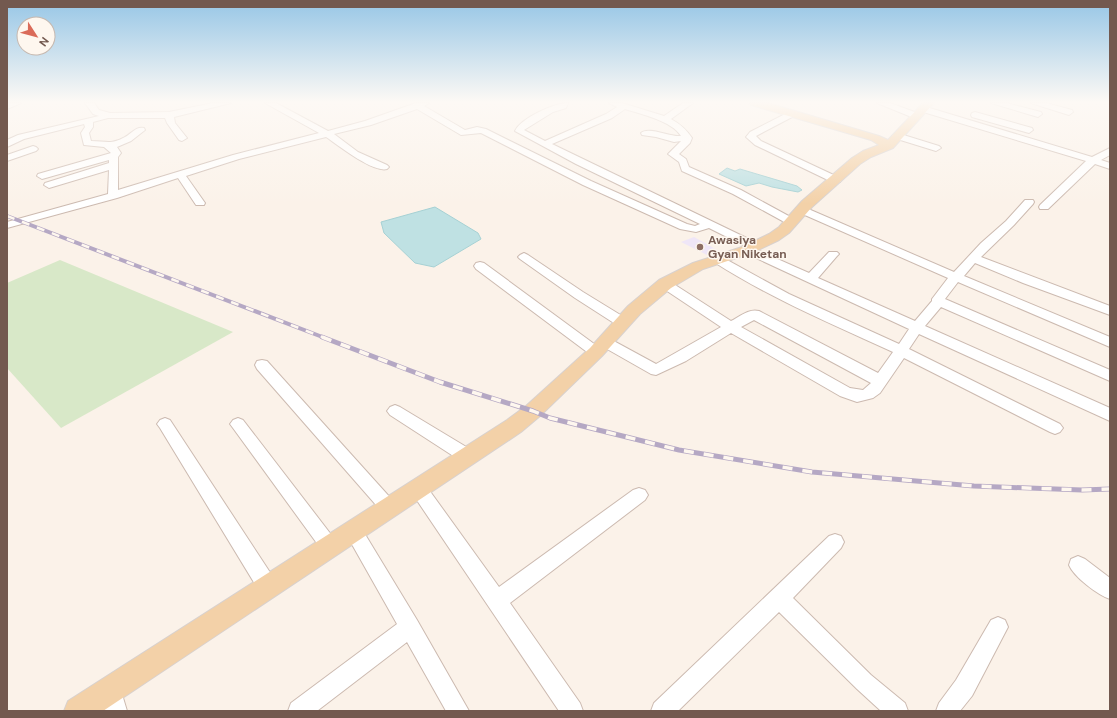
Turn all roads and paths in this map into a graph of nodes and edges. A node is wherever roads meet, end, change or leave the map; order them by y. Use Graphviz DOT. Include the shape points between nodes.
graph roads {
  1 [pos="24,137"];
  2 [pos="86,137"];
  3 [pos="132,137"];
  4 [pos="318,137"];
  5 [pos="331,137"];
  6 [pos="494,137"];
  7 [pos="529,137"];
  8 [pos="562,137"];
  9 [pos="666,137"];
  10 [pos="751,137"];
  11 [pos="871,137"];
  12 [pos="896,137"];
  13 [pos="1018,137"];
  14 [pos="687,138"];
  15 [pos="893,140"];
  16 [pos="7,144"];
  17 [pos="545,144"];
  18 [pos="110,147"];
  19 [pos="936,148"];
  20 [pos="33,150"];
  21 [pos="1110,151"];
  22 [pos="7,158"];
  23 [pos="1093,160"];
  24 [pos="113,161"];
  25 [pos="1110,166"];
  26 [pos="384,167"];
  27 [pos="181,175"];
  28 [pos="42,176"];
  29 [pos="836,180"];
  30 [pos="49,185"];
  31 [pos="113,196"];
  32 [pos="1029,202"];
  33 [pos="200,203"];
  34 [pos="1044,207"];
  35 [pos="797,216"];
  36 [pos="708,224"];
  37 [pos="7,225"];
  38 [pos="751,248"];
  39 [pos="833,254"];
  40 [pos="524,256"];
  41 [pos="974,258"];
  42 [pos="718,259"];
  43 [pos="480,266"];
  44 [pos="956,277"];
  45 [pos="811,278"];
  46 [pos="665,284"];
  47 [pos="939,301"];
  48 [pos="1110,311"];
  49 [pos="622,322"];
  50 [pos="730,327"];
  51 [pos="917,327"];
  52 [pos="1110,342"];
  53 [pos="600,347"];
  54 [pos="900,350"];
  55 [pos="262,366"];
  56 [pos="1110,376"];
  57 [pos="880,381"];
  58 [pos="396,411"];
  59 [pos="1110,415"];
  60 [pos="165,424"];
  61 [pos="238,424"];
  62 [pos="1055,428"];
  63 [pos="468,456"];
  64 [pos="418,488"];
  65 [pos="639,495"];
  66 [pos="389,508"];
  67 [pos="354,532"];
  68 [pos="835,542"];
  69 [pos="330,547"];
  70 [pos="1078,565"];
  71 [pos="268,587"];
  72 [pos="1110,590"];
  73 [pos="779,598"];
  74 [pos="496,601"];
  75 [pos="410,627"];
  76 [pos="998,627"];
  77 [pos="110,689"];
  78 [pos="78,711"];
  79 [pos="116,711"];
  80 [pos="299,711"];
  81 [pos="458,711"];
  82 [pos="572,711"];
  83 [pos="662,711"];
  84 [pos="897,711"];
  85 [pos="947,711"];
  1 -- 16 [label="street"];
  2 -- 18 [label="street" via="87,143 102,143"];
  3 -- 18 [label="street"];
  4 -- 27 [label="street" via="236,157"];
  5 -- 26 [label="street" via="355,154"];
  6 -- 36 [label="street" via="684,227 696,229"];
  7 -- 17 [label="street"];
  8 -- 17 [label="street"];
  9 -- 14 [label="street"];
  10 -- 29 [label="street" via="758,143"];
  11 -- 15 [label="main road"];
  12 -- 15 [label="main road"];
  13 -- 23 [label="street"];
  14 -- 35 [label="street" via="685,144 673,153 682,161 685,169"];
  15 -- 19 [label="street"];
  15 -- 29 [label="main road" via="856,161"];
  17 -- 36 [label="street"];
  18 -- 24 [label="street" via="116,153"];
  20 -- 22 [label="street"];
  21 -- 23 [label="street"];
  23 -- 25 [label="street"];
  23 -- 34 [label="street"];
  24 -- 28 [label="street" via="109,157"];
  24 -- 30 [label="street"];
  24 -- 31 [label="street"];
  27 -- 31 [label="street"];
  27 -- 33 [label="street"];
  29 -- 35 [label="main road"];
  31 -- 37 [label="street"];
  32 -- 41 [label="street"];
  35 -- 38 [label="main road" via="774,237"];
  35 -- 44 [label="street"];
  36 -- 38 [label="street"];
  38 -- 42 [label="main road"];
  38 -- 45 [label="street"];
  39 -- 45 [label="street"];
  40 -- 49 [label="street"];
  41 -- 44 [label="street"];
  41 -- 48 [label="street"];
  42 -- 46 [label="main road"];
  42 -- 54 [label="street" via="736,272 806,307"];
  43 -- 53 [label="street"];
  44 -- 47 [label="street" via="941,294"];
  44 -- 52 [label="street"];
  45 -- 51 [label="street"];
  46 -- 49 [label="main road"];
  46 -- 50 [label="street"];
  47 -- 51 [label="street"];
  47 -- 56 [label="street"];
  49 -- 53 [label="main road"];
  50 -- 53 [label="street" via="683,357 656,370"];
  50 -- 57 [label="street" via="754,314"];
  50 -- 57 [label="street" via="855,396 864,397 870,394"];
  51 -- 54 [label="street"];
  51 -- 59 [label="street"];
  53 -- 63 [label="main road" via="533,411"];
  54 -- 57 [label="street"];
  54 -- 62 [label="street"];
  55 -- 66 [label="street"];
  58 -- 63 [label="street"];
  60 -- 71 [label="street"];
  61 -- 69 [label="street"];
  63 -- 64 [label="main road"];
  64 -- 66 [label="main road"];
  64 -- 74 [label="street"];
  65 -- 74 [label="street"];
  66 -- 67 [label="main road"];
  67 -- 69 [label="main road"];
  67 -- 75 [label="street"];
  68 -- 73 [label="street"];
  69 -- 71 [label="main road"];
  70 -- 72 [label="street"];
  71 -- 77 [label="main road"];
  73 -- 83 [label="street"];
  73 -- 84 [label="street"];
  74 -- 82 [label="street"];
  75 -- 80 [label="street"];
  75 -- 81 [label="street"];
  76 -- 85 [label="street" via="964,688"];
  77 -- 78 [label="main road"];
  77 -- 79 [label="street"];
}
